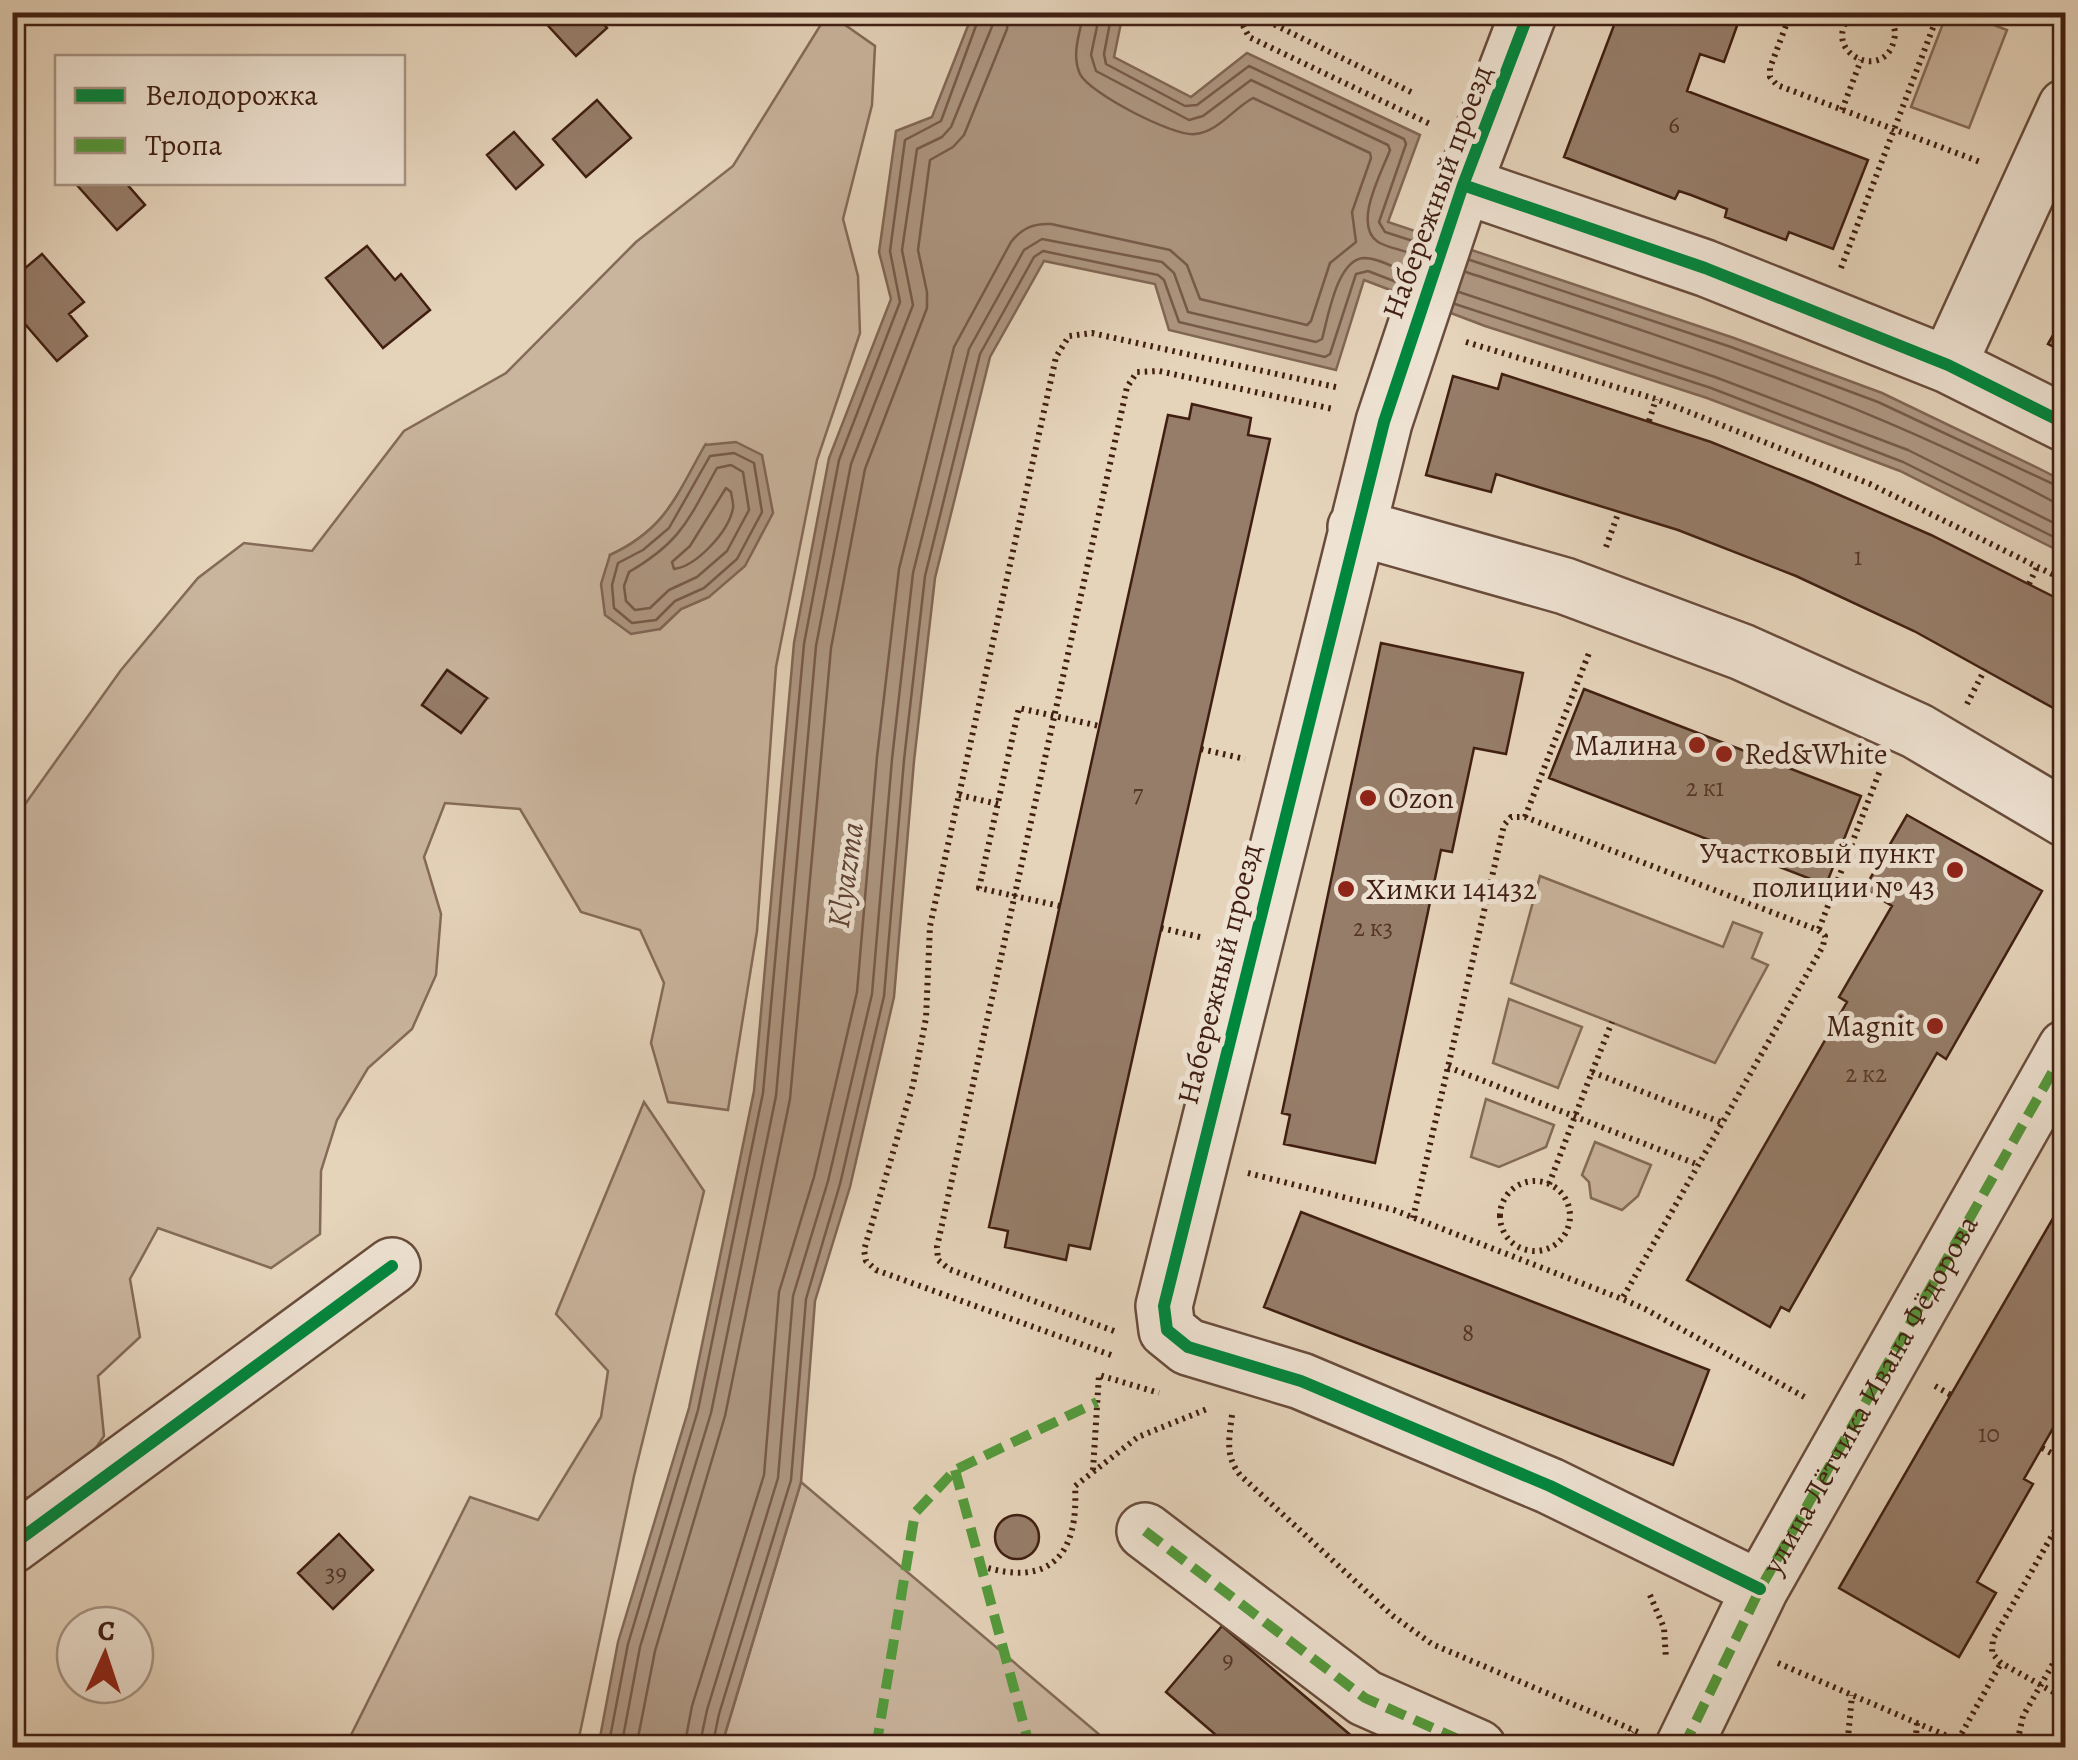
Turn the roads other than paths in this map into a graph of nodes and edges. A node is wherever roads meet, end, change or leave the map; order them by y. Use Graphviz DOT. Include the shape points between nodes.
graph roads {
  1 [pos="1530,12"];
  2 [pos="2066,107"];
  3 [pos="1464,186"];
  4 [pos="1948,364"];
  5 [pos="2066,424"];
  6 [pos="1356,527"];
  7 [pos="2066,818"];
  8 [pos="2066,1048"];
  9 [pos="392,1266"];
  10 [pos="1145,1531"];
  11 [pos="12,1545"];
  12 [pos="1760,1589"];
  13 [pos="1655,1733"];
  14 [pos="1478,1748"];
  1 -- 3 [label="street, Набережный проезд"];
  2 -- 4 [label="street"];
  3 -- 4 [label="street" via="1705,268"];
  3 -- 6 [label="street, Набережный проезд" via="1384,422"];
  4 -- 5 [label="street"];
  6 -- 7 [label="street" via="1565,586 1742,652 1917,732"];
  6 -- 12 [label="street, Набережный проезд" via="1164,1306 1167,1330 1188,1347 1301,1381 1550,1486"];
  8 -- 12 [label="street, улица Лётчика Ивана Фёдорова"];
  9 -- 11 [label="street"];
  10 -- 14 [label="street" via="1365,1698"];
  12 -- 13 [label="street, улица Лётчика Ивана Фёдорова" via="1733,1645"];
}
